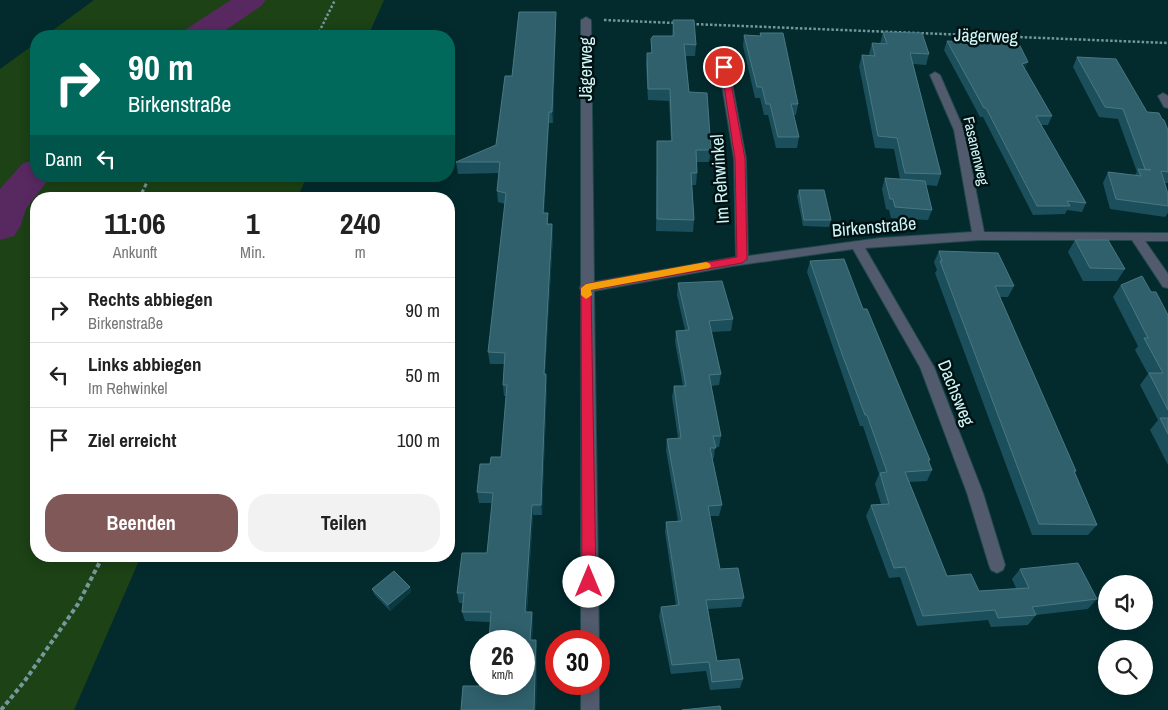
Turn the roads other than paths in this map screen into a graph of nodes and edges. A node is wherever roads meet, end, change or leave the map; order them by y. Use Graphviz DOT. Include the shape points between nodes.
graph roads {
  1 [pos="586,20"];
  2 [pos="724,67"];
  3 [pos="935,75"];
  4 [pos="979,236"];
  5 [pos="1136,236"];
  6 [pos="1168,237"];
  7 [pos="857,245"];
  8 [pos="742,259"];
  9 [pos="1168,284"];
  10 [pos="586,288"];
  11 [pos="997,565"];
  12 [pos="590,630"];
  13 [pos="590,695"];
  14 [pos="590,710"];
  1 -- 10 [label="street, Jägerweg"];
  2 -- 8 [label="street, Im Rehwinkel" via="740,159"];
  3 -- 4 [label="street, Fasanenweg" via="959,130"];
  4 -- 5 [label="street, Birkenstraße"];
  4 -- 7 [label="street, Birkenstraße"];
  5 -- 6 [label="street, Birkenstraße"];
  5 -- 9 [label="street"];
  7 -- 8 [label="street, Birkenstraße"];
  7 -- 11 [label="street, Dachsweg" via="927,367 975,493"];
  8 -- 10 [label="street, Birkenstraße"];
  10 -- 12 [label="street, Jägerweg"];
  13 -- 14 [label="street"];
}
